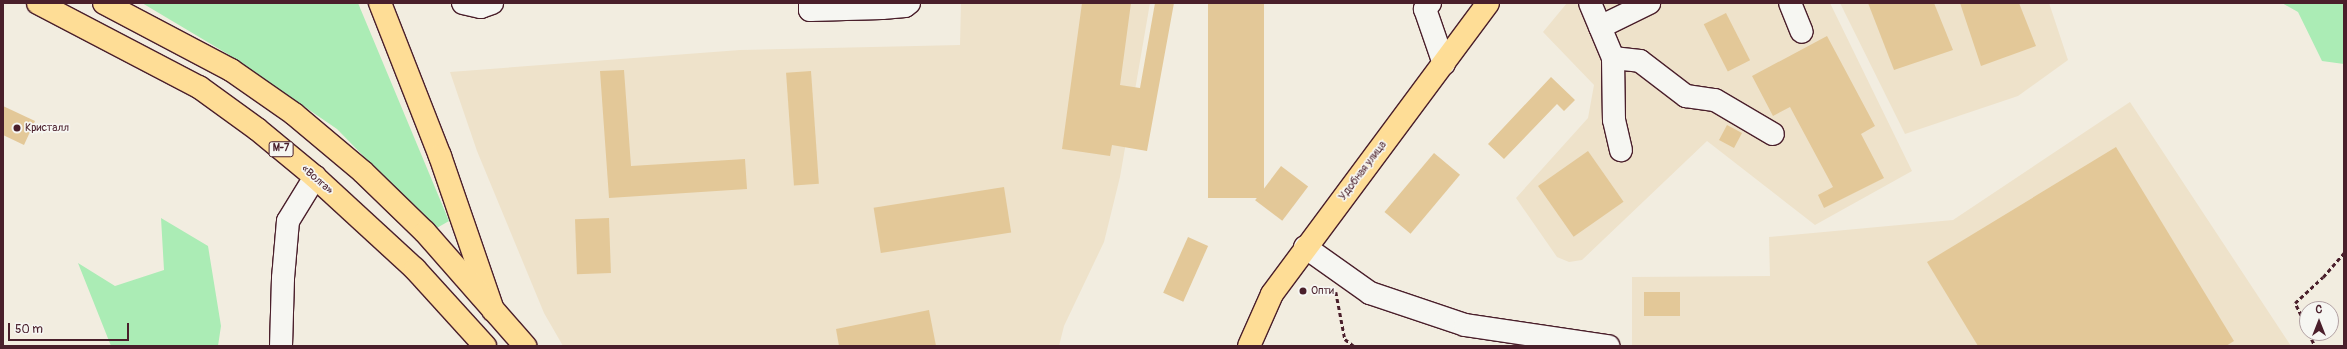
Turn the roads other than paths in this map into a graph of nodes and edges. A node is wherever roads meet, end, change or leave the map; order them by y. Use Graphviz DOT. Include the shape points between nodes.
graph roads {
  1 [pos="38,3"];
  2 [pos="104,3"];
  3 [pos="380,3"];
  4 [pos="463,3"];
  5 [pos="492,3"];
  6 [pos="810,3"];
  7 [pos="909,3"];
  8 [pos="1430,3"];
  9 [pos="1488,3"];
  10 [pos="1590,3"];
  11 [pos="1649,3"];
  12 [pos="1790,3"];
  13 [pos="1600,27"];
  14 [pos="1802,32"];
  15 [pos="1613,58"];
  16 [pos="1444,64"];
  17 [pos="1773,134"];
  18 [pos="1622,150"];
  19 [pos="315,177"];
  20 [pos="1305,246"];
  21 [pos="493,311"];
  22 [pos="281,346"];
  23 [pos="485,346"];
  24 [pos="525,346"];
  25 [pos="1249,346"];
  26 [pos="1608,346"];
  1 -- 19 [label="main road, «Волга» / М-7" via="199,87 257,129"];
  2 -- 21 [label="main road" via="231,70 294,114 363,172 425,232"];
  3 -- 21 [label="main road" via="440,156"];
  4 -- 5 [label="street" via="481,7"];
  6 -- 7 [label="street" via="810,10 882,8 906,6"];
  8 -- 16 [label="street" via="1425,9"];
  9 -- 16 [label="main road, Удобная улица"];
  10 -- 13 [label="street"];
  11 -- 13 [label="street"];
  12 -- 14 [label="street"];
  13 -- 15 [label="street"];
  15 -- 17 [label="street" via="1640,61 1686,96 1715,100"];
  15 -- 18 [label="street" via="1614,120"];
  16 -- 20 [label="main road, Удобная улица"];
  19 -- 22 [label="street" via="288,221"];
  19 -- 23 [label="main road, «Волга» / М-7" via="415,269"];
  20 -- 25 [label="main road, Удобная улица" via="1272,294"];
  20 -- 26 [label="street" via="1370,293 1458,323"];
  21 -- 24 [label="main road"];
}
